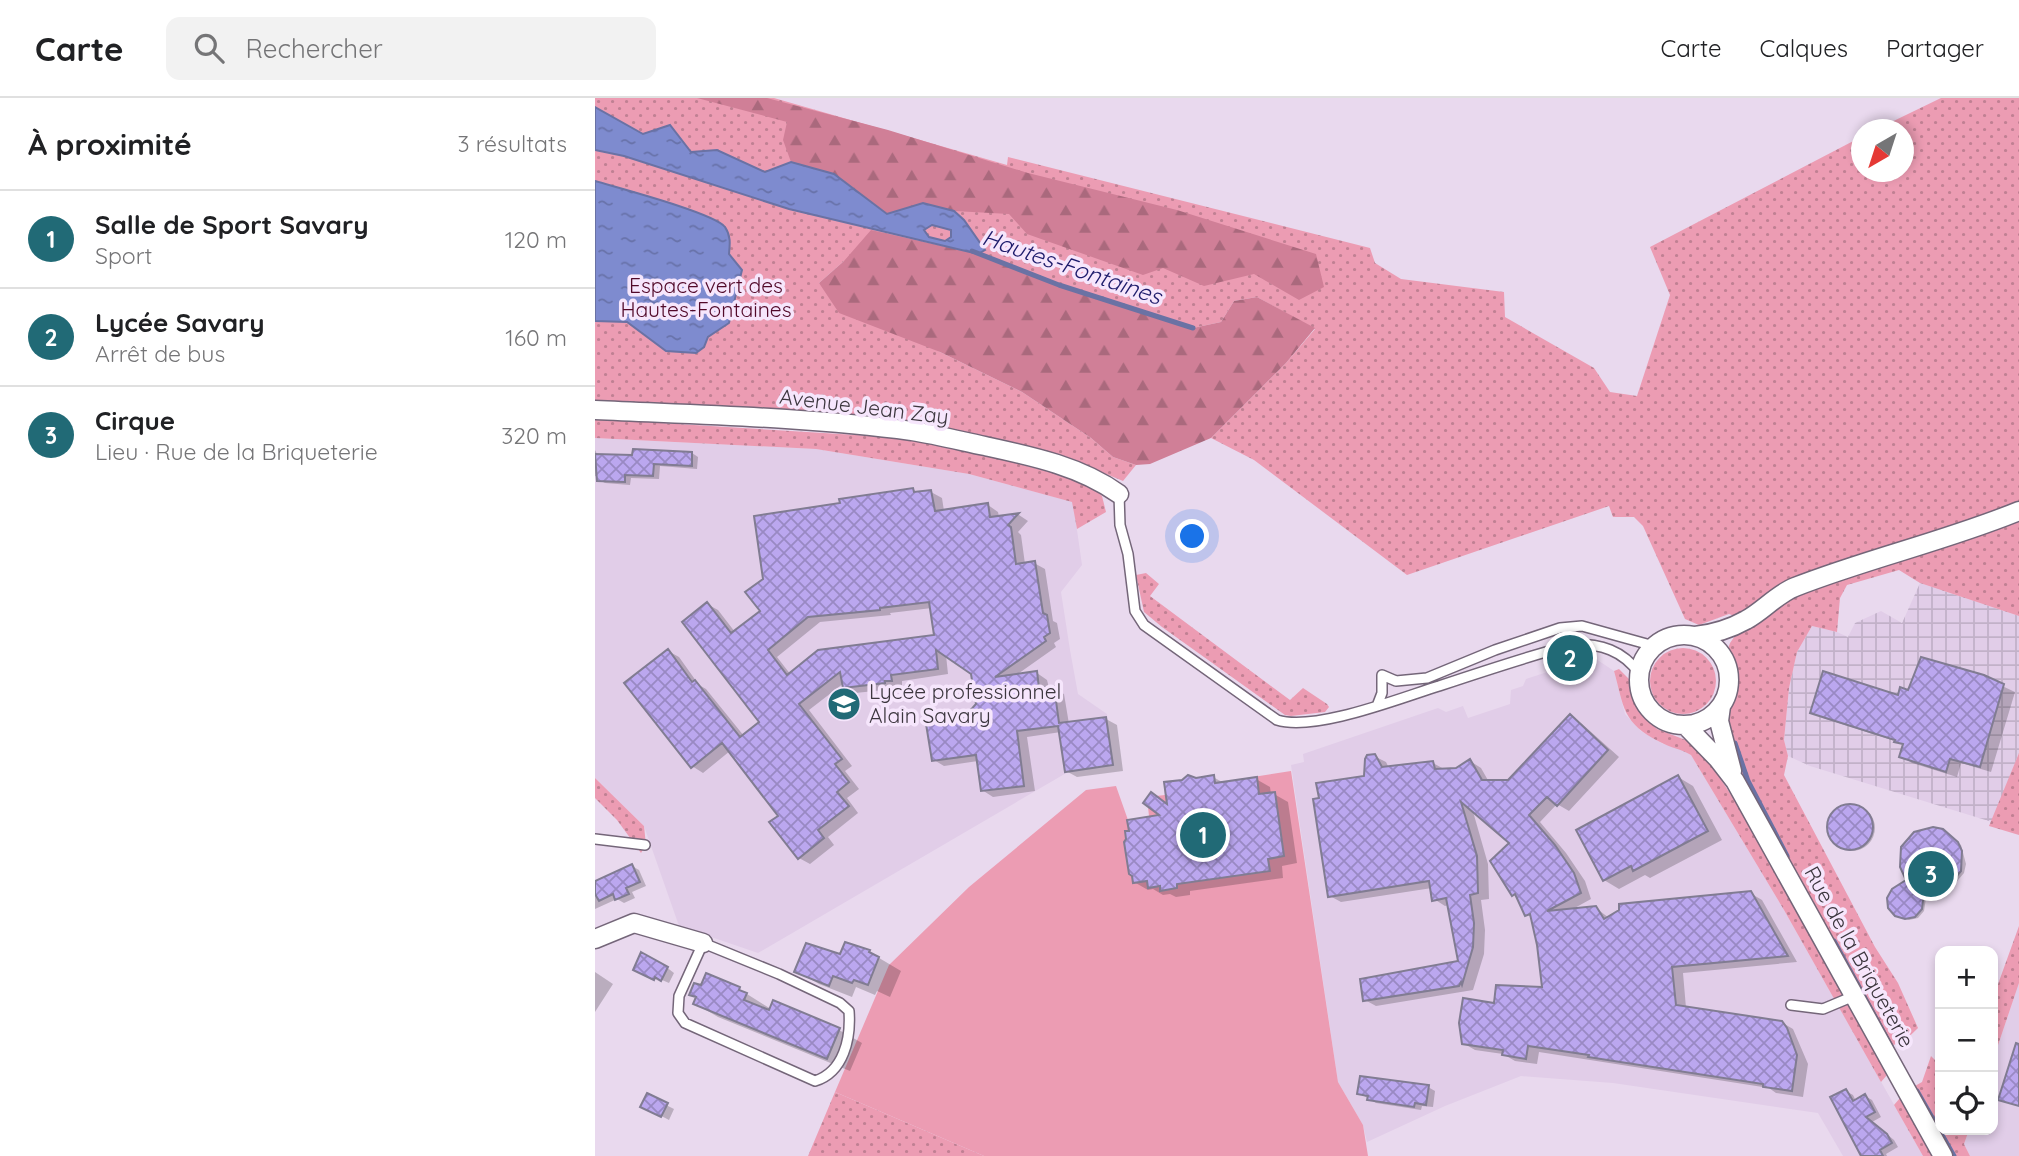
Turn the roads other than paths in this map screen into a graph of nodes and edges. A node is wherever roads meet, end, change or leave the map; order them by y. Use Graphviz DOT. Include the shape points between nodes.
graph roads {
  1 [pos="595,410"];
  2 [pos="1119,494"];
  3 [pos="2019,511"];
  4 [pos="1746,620"];
  5 [pos="1695,636"];
  6 [pos="1654,646"];
  7 [pos="1724,660"];
  8 [pos="1639,673"];
  9 [pos="1377,706"];
  10 [pos="1721,706"];
  11 [pos="1686,726"];
  12 [pos="1735,781"];
  13 [pos="595,839"];
  14 [pos="645,845"];
  15 [pos="595,939"];
  16 [pos="703,943"];
  17 [pos="1854,996"];
  18 [pos="1791,1005"];
  19 [pos="1943,1156"];
  1 -- 2 [label="street, Avenue Jean Zay" via="915,432 1026,455 1100,481"];
  2 -- 9 [label="lane" via="1135,611 1145,625 1277,720 1289,724 1314,721"];
  3 -- 4 [label="street" via="1790,589"];
  4 -- 5 [label="street"];
  4 -- 7 [label="street"];
  5 -- 6 [label="street" via="1677,635"];
  5 -- 7 [label="street" via="1712,645"];
  6 -- 8 [label="street"];
  6 -- 9 [label="lane" via="1582,626 1560,628 1427,678 1396,681 1383,675"];
  7 -- 10 [label="street" via="1729,681"];
  8 -- 9 [label="lane" via="1613,649 1574,644"];
  8 -- 11 [label="street" via="1640,693 1650,710 1667,722"];
  10 -- 11 [label="street" via="1706,720"];
  10 -- 12 [label="street, Rue de la Briqueterie" via="1723,740"];
  11 -- 12 [label="street, Rue de la Briqueterie"];
  12 -- 17 [label="street, Rue de la Briqueterie"];
  13 -- 14 [label="lane"];
  15 -- 16 [label="street" via="634,923"];
  16 -- 16 [label="lane" via="678,996 678,1013 685,1023 815,1081 824,1079 846,1048 849,1011 779,974"];
  17 -- 18 [label="lane" via="1823,1009"];
  17 -- 19 [label="street, Rue de la Briqueterie"];
}
